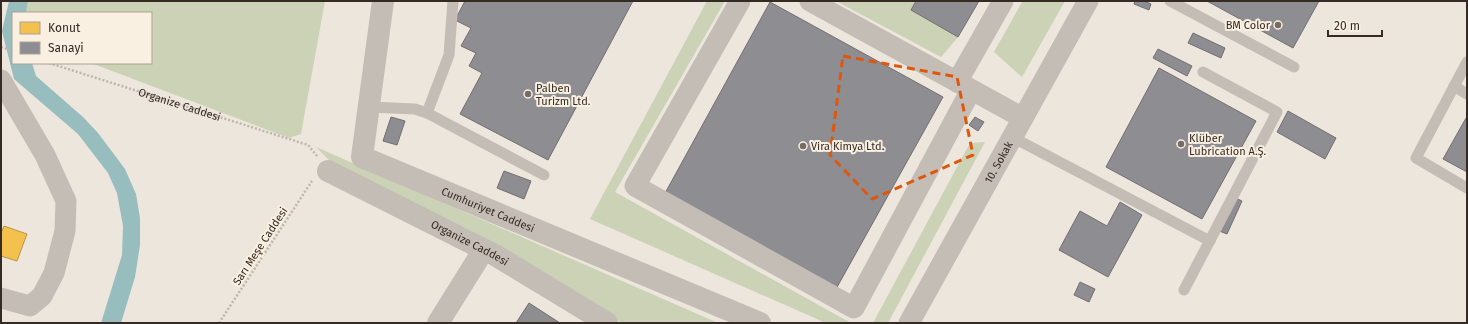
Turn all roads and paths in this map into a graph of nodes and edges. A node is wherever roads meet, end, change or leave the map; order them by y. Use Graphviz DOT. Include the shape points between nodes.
graph roads {
  1 [pos="383,1"];
  2 [pos="454,1"];
  3 [pos="740,1"];
  4 [pos="810,1"];
  5 [pos="1003,1"];
  6 [pos="1088,1"];
  7 [pos="1170,1"];
  8 [pos="1,47"];
  9 [pos="12,51"];
  10 [pos="1467,62"];
  11 [pos="52,64"];
  12 [pos="1294,67"];
  13 [pos="1203,72"];
  14 [pos="1,80"];
  15 [pos="964,86"];
  16 [pos="1454,86"];
  17 [pos="1467,94"];
  18 [pos="368,107"];
  19 [pos="426,113"];
  20 [pos="1023,118"];
  21 [pos="1012,137"];
  22 [pos="321,170"];
  23 [pos="544,175"];
  24 [pos="1467,188"];
  25 [pos="1210,241"];
  26 [pos="478,259"];
  27 [pos="1184,290"];
  28 [pos="1,298"];
  29 [pos="219,323"];
  30 [pos="438,323"];
  31 [pos="607,323"];
  32 [pos="760,323"];
  33 [pos="910,323"];
  1 -- 18 [label="street, Cumhuriyet Caddesi"];
  2 -- 19 [label="lane" via="449,55"];
  3 -- 15 [label="street" via="635,186 854,308"];
  4 -- 15 [label="street"];
  5 -- 15 [label="street"];
  6 -- 20 [label="street, 10. Sokak"];
  7 -- 12 [label="lane"];
  8 -- 9 [label="path"];
  10 -- 16 [label="lane"];
  11 -- 22 [label="path, Organize Caddesi" via="308,145"];
  13 -- 25 [label="lane" via="1277,112"];
  14 -- 28 [label="street" via="45,155 66,201 65,231 54,273 42,296 30,306"];
  15 -- 20 [label="street"];
  16 -- 17 [label="lane"];
  16 -- 24 [label="lane" via="1416,158"];
  18 -- 19 [label="lane" via="415,109"];
  18 -- 32 [label="street, Cumhuriyet Caddesi" via="362,156"];
  19 -- 23 [label="lane"];
  20 -- 21 [label="street, 10. Sokak"];
  21 -- 25 [label="lane"];
  21 -- 33 [label="street, 10. Sokak"];
  22 -- 29 [label="path, Sarı Meşe Caddesi"];
  22 -- 31 [label="street, Organize Caddesi" via="495,255"];
  25 -- 27 [label="lane"];
  26 -- 30 [label="street"];
}
